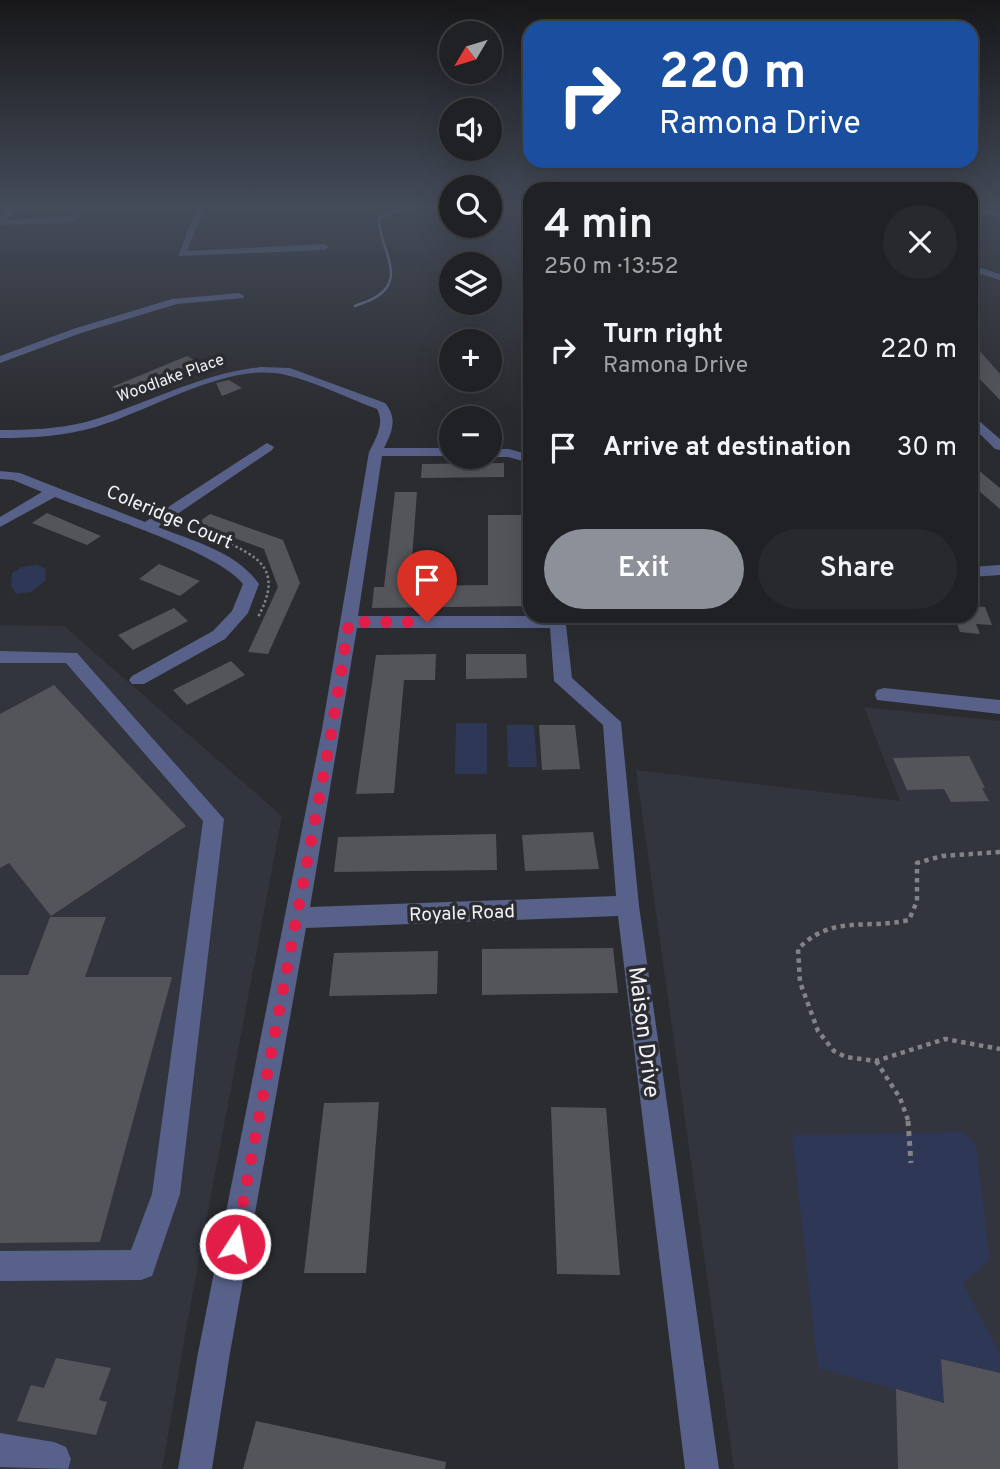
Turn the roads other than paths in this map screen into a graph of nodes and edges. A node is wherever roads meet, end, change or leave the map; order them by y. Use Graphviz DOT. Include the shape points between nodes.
graph roads {
  1 [pos="239,296"];
  2 [pos="131,314"];
  3 [pos="0,350"];
  4 [pos="0,360"];
  5 [pos="978,425"];
  6 [pos="0,434"];
  7 [pos="1000,446"];
  8 [pos="267,447"];
  9 [pos="376,452"];
  10 [pos="439,452"];
  11 [pos="502,453"];
  12 [pos="523,457"];
  13 [pos="0,475"];
  14 [pos="54,491"];
  15 [pos="0,523"];
  16 [pos="148,527"];
  17 [pos="1000,570"];
  18 [pos="978,572"];
  19 [pos="523,619"];
  20 [pos="349,622"];
  21 [pos="557,623"];
  22 [pos="0,657"];
  23 [pos="138,680"];
  24 [pos="884,695"];
  25 [pos="1000,707"];
  26 [pos="628,906"];
  27 [pos="296,918"];
  28 [pos="0,1266"];
  29 [pos="0,1450"];
  30 [pos="51,1469"];
  31 [pos="195,1469"];
  32 [pos="702,1469"];
  1 -- 2 [label="street" via="176,301"];
  2 -- 3 [label="street" via="70,324"];
  2 -- 4 [label="street"];
  5 -- 7 [label="street"];
  6 -- 9 [label="street, Woodlake Place" via="99,422 224,373 271,369 381,406 389,418"];
  8 -- 16 [label="street"];
  9 -- 10 [label="street"];
  9 -- 20 [label="street"];
  11 -- 12 [label="street"];
  13 -- 14 [label="street, Coleridge Court"];
  14 -- 15 [label="street"];
  14 -- 16 [label="street, Coleridge Court"];
  16 -- 23 [label="street, Coleridge Court" via="210,553 241,571 251,584 240,613 219,635"];
  17 -- 18 [label="street"];
  19 -- 20 [label="street"];
  20 -- 27 [label="street"];
  21 -- 26 [label="street, Maison Drive" via="563,681 612,722"];
  22 -- 28 [label="street" via="71,657 214,819 166,1194 141,1265"];
  24 -- 25 [label="street"];
  26 -- 27 [label="street, Royale Road"];
  26 -- 32 [label="street, Maison Drive"];
  27 -- 31 [label="street"];
  29 -- 30 [label="street" via="54,1459"];
}
